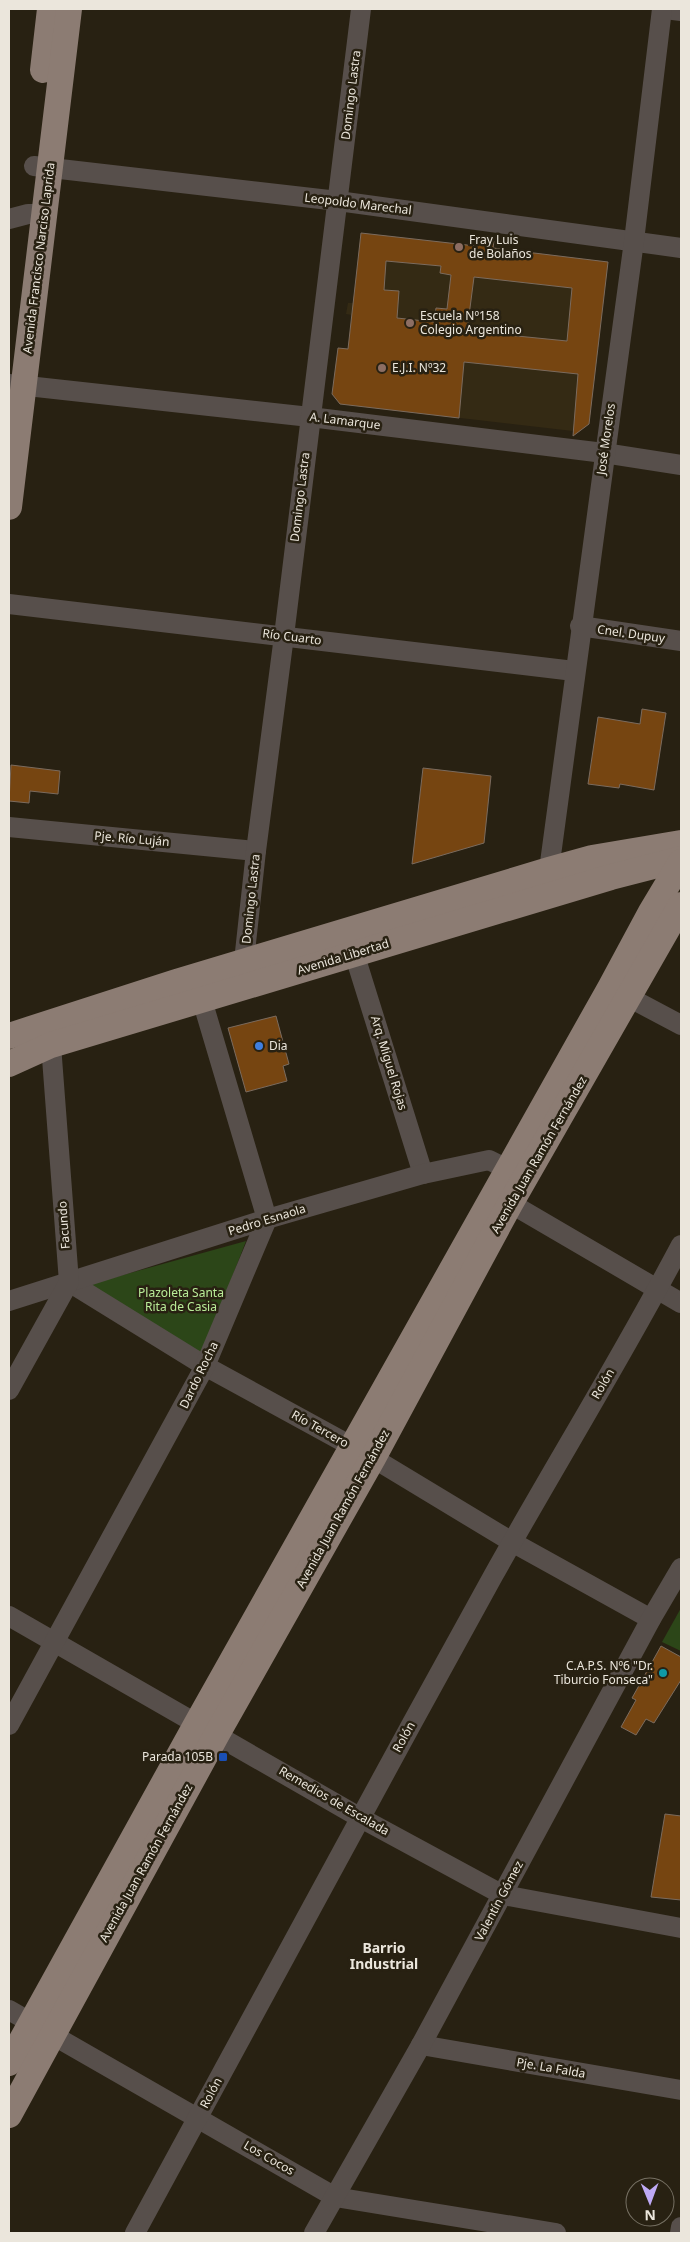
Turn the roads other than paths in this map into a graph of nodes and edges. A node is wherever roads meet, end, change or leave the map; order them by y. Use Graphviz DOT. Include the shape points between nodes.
graph roads {
  1 [pos="50,9"];
  2 [pos="68,9"];
  3 [pos="361,9"];
  4 [pos="664,9"];
  5 [pos="681,11"];
  6 [pos="41,167"];
  7 [pos="338,201"];
  8 [pos="27,216"];
  9 [pos="634,241"];
  10 [pos="681,248"];
  11 [pos="9,364"];
  12 [pos="16,384"];
  13 [pos="310,417"];
  14 [pos="604,453"];
  15 [pos="681,465"];
  16 [pos="9,507"];
  17 [pos="9,604"];
  18 [pos="580,626"];
  19 [pos="284,636"];
  20 [pos="681,641"];
  21 [pos="574,671"];
  22 [pos="9,827"];
  23 [pos="681,843"];
  24 [pos="256,851"];
  25 [pos="681,860"];
  26 [pos="549,870"];
  27 [pos="611,877"];
  28 [pos="681,905"];
  29 [pos="651,912"];
  30 [pos="354,953"];
  31 [pos="248,972"];
  32 [pos="620,993"];
  33 [pos="202,1000"];
  34 [pos="681,1025"];
  35 [pos="9,1036"];
  36 [pos="51,1045"];
  37 [pos="9,1064"];
  38 [pos="517,1173"];
  39 [pos="423,1174"];
  40 [pos="502,1199"];
  41 [pos="267,1219"];
  42 [pos="681,1245"];
  43 [pos="69,1282"];
  44 [pos="657,1290"];
  45 [pos="9,1301"];
  46 [pos="681,1303"];
  47 [pos="205,1366"];
  48 [pos="9,1390"];
  49 [pos="363,1453"];
  50 [pos="512,1542"];
  51 [pos="681,1568"];
  52 [pos="9,1616"];
  53 [pos="651,1619"];
  54 [pos="56,1642"];
  55 [pos="9,1725"];
  56 [pos="207,1728"];
  57 [pos="360,1817"];
  58 [pos="503,1895"];
  59 [pos="681,1928"];
  60 [pos="9,2010"];
  61 [pos="42,2028"];
  62 [pos="421,2045"];
  63 [pos="9,2063"];
  64 [pos="681,2090"];
  65 [pos="9,2115"];
  66 [pos="198,2118"];
  67 [pos="335,2197"];
  68 [pos="681,2227"];
  69 [pos="135,2233"];
  70 [pos="314,2233"];
  71 [pos="556,2233"];
  72 [pos="680,2233"];
  1 -- 6 [label="main road, Avenida Francisco Narciso Laprida"];
  2 -- 6 [label="main road, Avenida Francisco Narciso Laprida"];
  3 -- 7 [label="street, Domingo Lastra"];
  4 -- 5 [label="street"];
  4 -- 9 [label="street, José Morelos"];
  6 -- 7 [label="street, Leopoldo Marechal"];
  6 -- 8 [label="main road, Avenida Francisco Narciso Laprida"];
  7 -- 9 [label="street, Leopoldo Marechal"];
  7 -- 13 [label="street, Domingo Lastra"];
  8 -- 11 [label="main road, Avenida Francisco Narciso Laprida"];
  8 -- 12 [label="main road, Avenida Francisco Narciso Laprida"];
  9 -- 10 [label="street, Leopoldo Marechal"];
  9 -- 14 [label="street, José Morelos"];
  12 -- 13 [label="street, A. Lamarque"];
  12 -- 16 [label="main road, Avenida Francisco Narciso Laprida"];
  13 -- 14 [label="street, A. Lamarque"];
  13 -- 19 [label="street, Domingo Lastra"];
  14 -- 15 [label="street, A. Lamarque"];
  14 -- 18 [label="street, José Morelos"];
  17 -- 19 [label="street, Río Cuarto"];
  18 -- 20 [label="street, Cnel. Dupuy"];
  18 -- 21 [label="street, José Morelos"];
  19 -- 21 [label="street, Río Cuarto"];
  19 -- 24 [label="street, Domingo Lastra"];
  21 -- 26 [label="street, José Morelos"];
  22 -- 24 [label="street, Pje. Río Luján"];
  23 -- 26 [label="main road, Avenida Libertad" via="592,858"];
  24 -- 31 [label="street, Domingo Lastra"];
  25 -- 27 [label="main road, Avenida Libertad"];
  25 -- 29 [label="main road, Avenida Juan Ramón Fernández"];
  26 -- 31 [label="main road, Avenida Libertad"];
  27 -- 29 [label="main road" via="638,888"];
  27 -- 30 [label="main road, Avenida Libertad"];
  28 -- 32 [label="main road, Avenida Juan Ramón Fernández"];
  29 -- 32 [label="main road, Avenida Juan Ramón Fernández"];
  30 -- 31 [label="main road, Avenida Libertad"];
  30 -- 39 [label="street, Arq. Miguel Rojas"];
  31 -- 33 [label="main road, Avenida Libertad"];
  31 -- 35 [label="main road, Avenida Libertad"];
  32 -- 34 [label="street"];
  32 -- 38 [label="main road, Avenida Juan Ramón Fernández"];
  33 -- 36 [label="main road, Avenida Libertad"];
  33 -- 41 [label="street"];
  36 -- 37 [label="main road, Avenida Libertad"];
  36 -- 43 [label="street, Facundo"];
  38 -- 39 [label="street, Pedro Esnaola" via="489,1160"];
  38 -- 40 [label="main road, Avenida Juan Ramón Fernández"];
  39 -- 41 [label="street, Pedro Esnaola"];
  40 -- 44 [label="street"];
  40 -- 49 [label="main road, Avenida Juan Ramón Fernández"];
  41 -- 43 [label="street, Pedro Esnaola"];
  41 -- 47 [label="street, Dardo Rocha"];
  42 -- 44 [label="street, Rolón"];
  43 -- 45 [label="street, Pedro Esnaola"];
  43 -- 47 [label="street, Río Tercero"];
  43 -- 48 [label="street"];
  44 -- 46 [label="street"];
  44 -- 50 [label="street, Rolón"];
  47 -- 49 [label="street, Río Tercero"];
  47 -- 54 [label="street, Dardo Rocha"];
  49 -- 50 [label="street, Río Tercero"];
  49 -- 56 [label="main road, Avenida Juan Ramón Fernández"];
  50 -- 53 [label="street, Río Tercero"];
  50 -- 57 [label="street, Rolón"];
  51 -- 53 [label="street, Valentín Gómez"];
  52 -- 54 [label="street, Remedios de Escalada"];
  53 -- 58 [label="street, Valentín Gómez"];
  54 -- 55 [label="street, Dardo Rocha"];
  54 -- 56 [label="street, Remedios de Escalada"];
  56 -- 57 [label="street, Remedios de Escalada"];
  56 -- 61 [label="main road, Avenida Juan Ramón Fernández"];
  57 -- 58 [label="street, Remedios de Escalada"];
  57 -- 66 [label="street, Rolón"];
  58 -- 59 [label="street, Remedios de Escalada"];
  58 -- 62 [label="street, Valentín Gómez"];
  60 -- 61 [label="street, Los Cocos"];
  61 -- 63 [label="main road, Avenida Juan Ramón Fernández"];
  61 -- 65 [label="main road, Avenida Juan Ramón Fernández"];
  61 -- 66 [label="street, Los Cocos"];
  62 -- 64 [label="street, Pje. La Falda"];
  62 -- 67 [label="street, Valentín Gómez"];
  66 -- 67 [label="street, Los Cocos"];
  66 -- 69 [label="street, Rolón"];
  67 -- 70 [label="street, Valentín Gómez"];
  67 -- 71 [label="street, Los Cocos"];
  68 -- 72 [label="street"];
}
